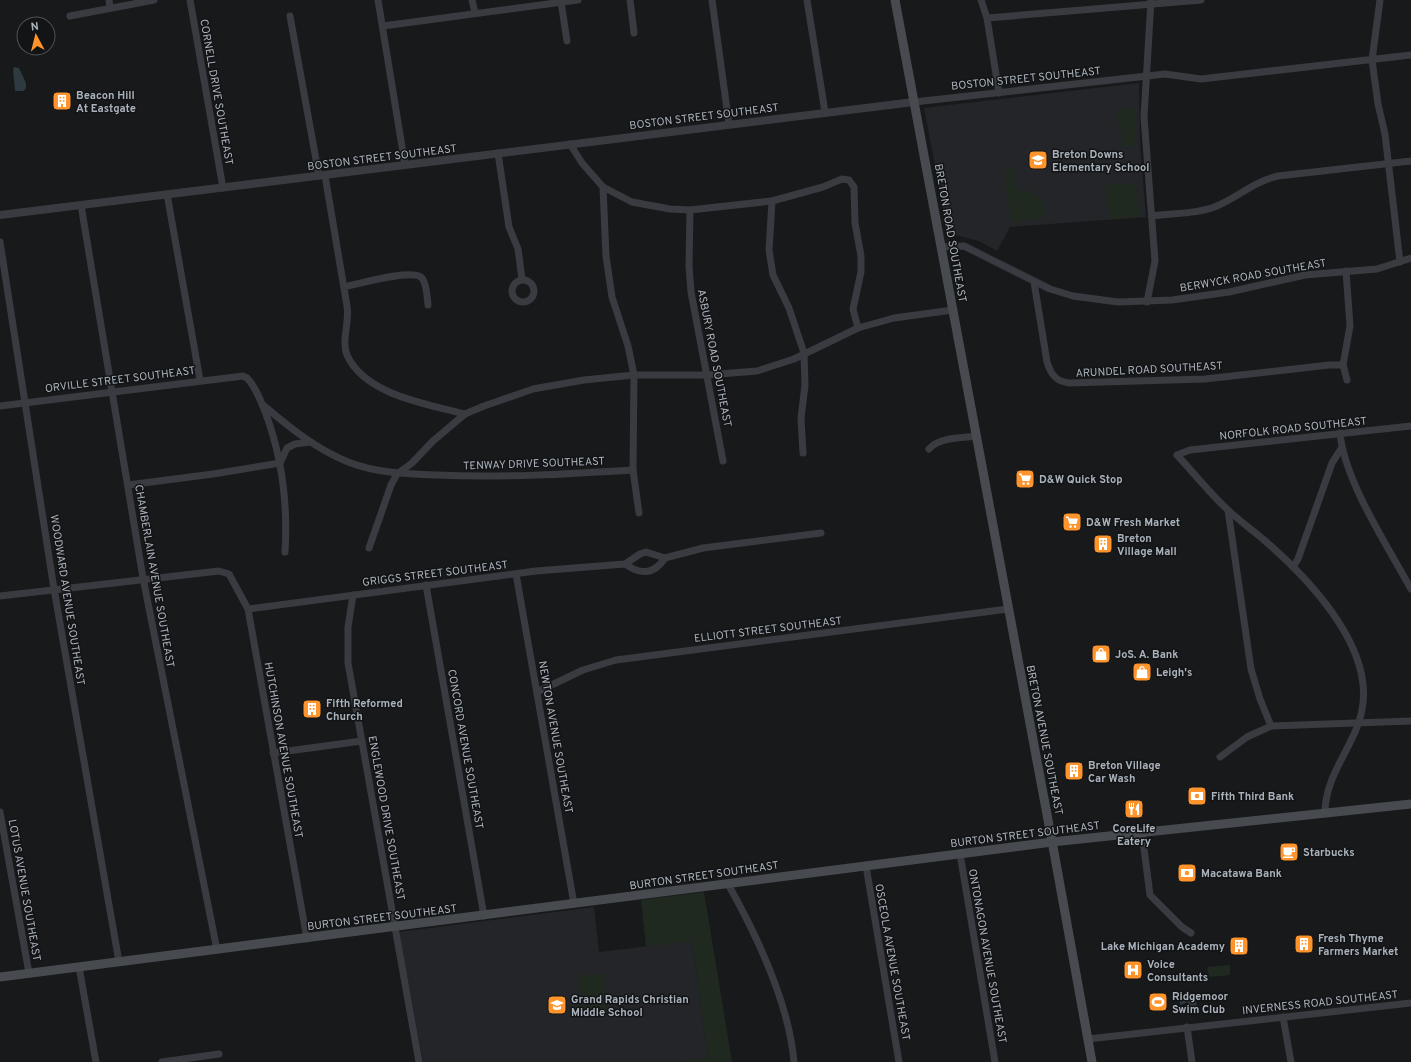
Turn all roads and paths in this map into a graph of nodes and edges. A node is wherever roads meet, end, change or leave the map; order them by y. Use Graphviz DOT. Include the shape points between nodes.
graph roads {
  1 [pos="109,0"];
  2 [pos="154,0"];
  3 [pos="190,0"];
  4 [pos="378,0"];
  5 [pos="472,0"];
  6 [pos="578,0"];
  7 [pos="630,0"];
  8 [pos="712,0"];
  9 [pos="807,0"];
  10 [pos="895,0"];
  11 [pos="981,0"];
  12 [pos="1201,0"];
  13 [pos="1380,0"];
  14 [pos="560,2"];
  15 [pos="1151,2"];
  16 [pos="110,8"];
  17 [pos="475,13"];
  18 [pos="70,16"];
  19 [pos="290,16"];
  20 [pos="986,18"];
  21 [pos="383,26"];
  22 [pos="634,33"];
  23 [pos="567,41"];
  24 [pos="1411,55"];
  25 [pos="1372,60"];
  26 [pos="1146,76"];
  27 [pos="999,93"];
  28 [pos="914,102"];
  29 [pos="825,112"];
  30 [pos="729,124"];
  31 [pos="570,144"];
  32 [pos="498,153"];
  33 [pos="1411,161"];
  34 [pos="1388,164"];
  35 [pos="405,165"];
  36 [pos="322,175"];
  37 [pos="223,188"];
  38 [pos="604,188"];
  39 [pos="167,194"];
  40 [pos="772,201"];
  41 [pos="81,205"];
  42 [pos="690,210"];
  43 [pos="0,215"];
  44 [pos="1152,216"];
  45 [pos="0,242"];
  46 [pos="942,247"];
  47 [pos="1411,258"];
  48 [pos="1400,262"];
  49 [pos="1346,271"];
  50 [pos="522,279"];
  51 [pos="1034,282"];
  52 [pos="344,287"];
  53 [pos="1148,302"];
  54 [pos="428,305"];
  55 [pos="953,310"];
  56 [pos="858,328"];
  57 [pos="804,353"];
  58 [pos="1343,365"];
  59 [pos="634,375"];
  60 [pos="707,376"];
  61 [pos="200,380"];
  62 [pos="1347,380"];
  63 [pos="112,392"];
  64 [pos="25,403"];
  65 [pos="262,405"];
  66 [pos="0,406"];
  67 [pos="465,414"];
  68 [pos="1411,426"];
  69 [pos="1340,434"];
  70 [pos="977,436"];
  71 [pos="310,442"];
  72 [pos="929,449"];
  73 [pos="1341,449"];
  74 [pos="803,453"];
  75 [pos="723,461"];
  76 [pos="280,463"];
  77 [pos="633,470"];
  78 [pos="983,470"];
  79 [pos="398,474"];
  80 [pos="128,485"];
  81 [pos="1228,510"];
  82 [pos="639,513"];
  83 [pos="821,533"];
  84 [pos="369,548"];
  85 [pos="285,552"];
  86 [pos="665,558"];
  87 [pos="625,564"];
  88 [pos="1294,567"];
  89 [pos="516,574"];
  90 [pos="143,578"];
  91 [pos="426,586"];
  92 [pos="54,589"];
  93 [pos="1411,589"];
  94 [pos="353,595"];
  95 [pos="0,596"];
  96 [pos="248,609"];
  97 [pos="1008,610"];
  98 [pos="537,692"];
  99 [pos="1411,721"];
  100 [pos="1359,723"];
  101 [pos="1271,726"];
  102 [pos="362,741"];
  103 [pos="274,753"];
  104 [pos="1220,757"];
  105 [pos="1411,804"];
  106 [pos="0,812"];
  107 [pos="1325,813"];
  108 [pos="1142,833"];
  109 [pos="1052,842"];
  110 [pos="960,854"];
  111 [pos="866,866"];
  112 [pos="728,884"];
  113 [pos="574,904"];
  114 [pos="484,916"];
  115 [pos="395,927"];
  116 [pos="1191,933"];
  117 [pos="307,939"];
  118 [pos="217,950"];
  119 [pos="119,962"];
  120 [pos="79,966"];
  121 [pos="29,973"];
  122 [pos="0,977"];
  123 [pos="1411,1003"];
  124 [pos="1283,1017"];
  125 [pos="1187,1027"];
  126 [pos="1088,1039"];
  127 [pos="219,1054"];
  128 [pos="96,1062"];
  129 [pos="162,1062"];
  130 [pos="419,1062"];
  131 [pos="794,1062"];
  132 [pos="900,1062"];
  133 [pos="995,1062"];
  134 [pos="1092,1062"];
  135 [pos="1192,1062"];
  136 [pos="1291,1062"];
  1 -- 16 [label="street"];
  2 -- 16 [label="street"];
  3 -- 37 [label="street, CORNELL DRIVE SOUTHEAST"];
  4 -- 21 [label="street"];
  5 -- 17 [label="street"];
  6 -- 14 [label="street"];
  7 -- 22 [label="street"];
  8 -- 30 [label="street"];
  9 -- 29 [label="street"];
  10 -- 28 [label="main road, BRETON ROAD SOUTHEAST"];
  11 -- 20 [label="street"];
  12 -- 15 [label="street"];
  13 -- 25 [label="street"];
  14 -- 17 [label="street"];
  14 -- 23 [label="street"];
  15 -- 20 [label="street"];
  15 -- 26 [label="street"];
  16 -- 18 [label="street"];
  17 -- 21 [label="street"];
  19 -- 36 [label="street"];
  20 -- 27 [label="street"];
  21 -- 35 [label="street"];
  24 -- 25 [label="street, BOSTON STREET SOUTHEAST"];
  25 -- 26 [label="street, BOSTON STREET SOUTHEAST" via="1202,79 1165,74"];
  25 -- 34 [label="street"];
  26 -- 27 [label="street, BOSTON STREET SOUTHEAST"];
  26 -- 44 [label="street" via="1144,117"];
  27 -- 28 [label="street, BOSTON STREET SOUTHEAST"];
  28 -- 29 [label="street, BOSTON STREET SOUTHEAST"];
  28 -- 46 [label="main road, BRETON ROAD SOUTHEAST"];
  29 -- 30 [label="street, BOSTON STREET SOUTHEAST"];
  30 -- 31 [label="street, BOSTON STREET SOUTHEAST"];
  31 -- 32 [label="street, BOSTON STREET SOUTHEAST"];
  31 -- 38 [label="street"];
  32 -- 35 [label="street, BOSTON STREET SOUTHEAST"];
  32 -- 50 [label="street" via="509,227 518,249"];
  33 -- 34 [label="street"];
  34 -- 44 [label="street" via="1267,178 1234,199 1214,207"];
  34 -- 48 [label="street"];
  35 -- 36 [label="street, BOSTON STREET SOUTHEAST"];
  36 -- 37 [label="street, BOSTON STREET SOUTHEAST"];
  36 -- 52 [label="street"];
  37 -- 39 [label="street, BOSTON STREET SOUTHEAST"];
  38 -- 42 [label="street" via="632,202"];
  38 -- 59 [label="street" via="606,256 612,297 628,346"];
  39 -- 41 [label="street, BOSTON STREET SOUTHEAST"];
  39 -- 61 [label="street"];
  40 -- 42 [label="street"];
  40 -- 56 [label="street" via="842,179 849,180 854,187 855,222 861,256 861,272 853,310"];
  40 -- 57 [label="street" via="769,250 773,275 791,313"];
  41 -- 43 [label="street, BOSTON STREET SOUTHEAST"];
  41 -- 63 [label="street, CHAMBERLAIN AVENUE SOUTHEAST"];
  42 -- 60 [label="street, ASBURY ROAD SOUTHEAST" via="691,292"];
  44 -- 53 [label="street" via="1155,262"];
  45 -- 64 [label="street, WOODWARD AVENUE SOUTHEAST"];
  46 -- 51 [label="street, BERWYCK ROAD SOUTHEAST" via="964,246"];
  46 -- 55 [label="main road, BRETON ROAD SOUTHEAST"];
  47 -- 48 [label="street, BERWYCK ROAD SOUTHEAST"];
  48 -- 49 [label="street, BERWYCK ROAD SOUTHEAST" via="1377,268"];
  49 -- 53 [label="street, BERWYCK ROAD SOUTHEAST" via="1305,275 1222,293"];
  49 -- 58 [label="street" via="1350,326"];
  51 -- 53 [label="street, BERWYCK ROAD SOUTHEAST" via="1073,296 1118,302"];
  51 -- 58 [label="street, ARUNDEL ROAD SOUTHEAST" via="1047,362 1050,371 1061,382 1205,379"];
  52 -- 54 [label="street" via="387,277 418,275 424,282"];
  52 -- 67 [label="street" via="348,311 345,344 347,354 363,376 409,400"];
  55 -- 56 [label="street" via="894,318"];
  55 -- 70 [label="main road, BRETON ROAD SOUTHEAST"];
  56 -- 57 [label="street"];
  57 -- 60 [label="street" via="766,369"];
  57 -- 74 [label="street" via="805,385 801,418"];
  58 -- 62 [label="street"];
  59 -- 60 [label="street"];
  59 -- 67 [label="street" via="533,388"];
  59 -- 77 [label="street"];
  60 -- 75 [label="street, ASBURY ROAD SOUTHEAST"];
  61 -- 63 [label="street, ORVILLE STREET SOUTHEAST"];
  61 -- 65 [label="street, ORVILLE STREET SOUTHEAST" via="243,376 250,381"];
  63 -- 64 [label="street, ORVILLE STREET SOUTHEAST"];
  63 -- 80 [label="street, CHAMBERLAIN AVENUE SOUTHEAST"];
  64 -- 66 [label="street, ORVILLE STREET SOUTHEAST"];
  64 -- 92 [label="street, WOODWARD AVENUE SOUTHEAST"];
  65 -- 71 [label="street, TENWAY DRIVE SOUTHEAST"];
  65 -- 76 [label="street"];
  67 -- 79 [label="street"];
  68 -- 69 [label="street, NORFOLK ROAD SOUTHEAST"];
  69 -- 73 [label="street"];
  69 -- 81 [label="street, NORFOLK ROAD SOUTHEAST" via="1190,450 1177,455"];
  70 -- 72 [label="street" via="941,441"];
  70 -- 78 [label="main road, BRETON ROAD SOUTHEAST"];
  71 -- 76 [label="street" via="287,448"];
  71 -- 79 [label="street, TENWAY DRIVE SOUTHEAST" via="349,463"];
  73 -- 88 [label="street" via="1332,463"];
  73 -- 93 [label="street" via="1358,490"];
  76 -- 80 [label="street"];
  76 -- 85 [label="street" via="286,508"];
  77 -- 79 [label="street, TENWAY DRIVE SOUTHEAST" via="500,477"];
  77 -- 82 [label="street"];
  78 -- 97 [label="main road, BRETON AVENUE SOUTHEAST"];
  79 -- 84 [label="street" via="391,485"];
  80 -- 90 [label="street, CHAMBERLAIN AVENUE SOUTHEAST"];
  81 -- 88 [label="street"];
  81 -- 101 [label="street" via="1251,669"];
  83 -- 86 [label="street" via="698,549"];
  86 -- 87 [label="street, GRIGGS STREET SOUTHEAST" via="646,552"];
  86 -- 87 [label="street" via="654,570 644,573"];
  87 -- 89 [label="street, GRIGGS STREET SOUTHEAST"];
  88 -- 100 [label="street" via="1318,594 1356,655 1364,685 1364,702"];
  89 -- 91 [label="street, GRIGGS STREET SOUTHEAST"];
  89 -- 98 [label="street, NEWTON AVENUE SOUTHEAST"];
  90 -- 92 [label="street"];
  90 -- 96 [label="street, HUTCHINSON AVENUE SOUTHEAST" via="226,572"];
  90 -- 118 [label="street, CHAMBERLAIN AVENUE SOUTHEAST"];
  91 -- 94 [label="street, GRIGGS STREET SOUTHEAST"];
  91 -- 114 [label="street, CONCORD AVENUE SOUTHEAST"];
  92 -- 95 [label="street"];
  92 -- 119 [label="street, WOODWARD AVENUE SOUTHEAST"];
  94 -- 96 [label="street, GRIGGS STREET SOUTHEAST"];
  94 -- 102 [label="street, ENGLEWOOD DRIVE SOUTHEAST" via="348,627 348,663"];
  96 -- 103 [label="street, HUTCHINSON AVENUE SOUTHEAST"];
  97 -- 98 [label="street, ELLIOTT STREET SOUTHEAST" via="616,660 583,670"];
  97 -- 109 [label="main road, BRETON AVENUE SOUTHEAST"];
  98 -- 113 [label="street, NEWTON AVENUE SOUTHEAST"];
  99 -- 100 [label="street"];
  100 -- 101 [label="street"];
  100 -- 107 [label="street" via="1330,780"];
  101 -- 104 [label="street" via="1247,737"];
  102 -- 103 [label="street"];
  102 -- 115 [label="street, ENGLEWOOD DRIVE SOUTHEAST"];
  103 -- 117 [label="street, HUTCHINSON AVENUE SOUTHEAST"];
  105 -- 107 [label="main road, BURTON STREET SOUTHEAST"];
  106 -- 121 [label="street, LOTUS AVENUE SOUTHEAST"];
  107 -- 108 [label="main road, BURTON STREET SOUTHEAST"];
  108 -- 109 [label="main road, BURTON STREET SOUTHEAST"];
  108 -- 116 [label="street" via="1150,895"];
  109 -- 110 [label="main road, BURTON STREET SOUTHEAST"];
  109 -- 126 [label="main road, BRETON AVENUE SOUTHEAST"];
  110 -- 111 [label="main road, BURTON STREET SOUTHEAST"];
  110 -- 133 [label="street, ONTONAGON AVENUE SOUTHEAST"];
  111 -- 112 [label="main road, BURTON STREET SOUTHEAST"];
  111 -- 132 [label="street, OSCEOLA AVENUE SOUTHEAST"];
  112 -- 113 [label="main road, BURTON STREET SOUTHEAST"];
  112 -- 131 [label="street" via="749,922 773,982 782,1008"];
  113 -- 114 [label="main road, BURTON STREET SOUTHEAST"];
  114 -- 115 [label="main road, BURTON STREET SOUTHEAST"];
  115 -- 117 [label="main road, BURTON STREET SOUTHEAST"];
  115 -- 130 [label="street, ENGLEWOOD DRIVE SOUTHEAST"];
  117 -- 118 [label="main road, BURTON STREET SOUTHEAST"];
  118 -- 119 [label="main road, BURTON STREET SOUTHEAST"];
  119 -- 120 [label="main road, BURTON STREET SOUTHEAST"];
  120 -- 121 [label="main road, BURTON STREET SOUTHEAST"];
  120 -- 128 [label="street"];
  121 -- 122 [label="main road, BURTON STREET SOUTHEAST"];
  123 -- 124 [label="street, INVERNESS ROAD SOUTHEAST"];
  124 -- 125 [label="street, INVERNESS ROAD SOUTHEAST"];
  124 -- 136 [label="street"];
  125 -- 126 [label="street, INVERNESS ROAD SOUTHEAST"];
  125 -- 135 [label="street"];
  126 -- 134 [label="main road, BRETON AVENUE SOUTHEAST"];
  127 -- 129 [label="street"];
}
